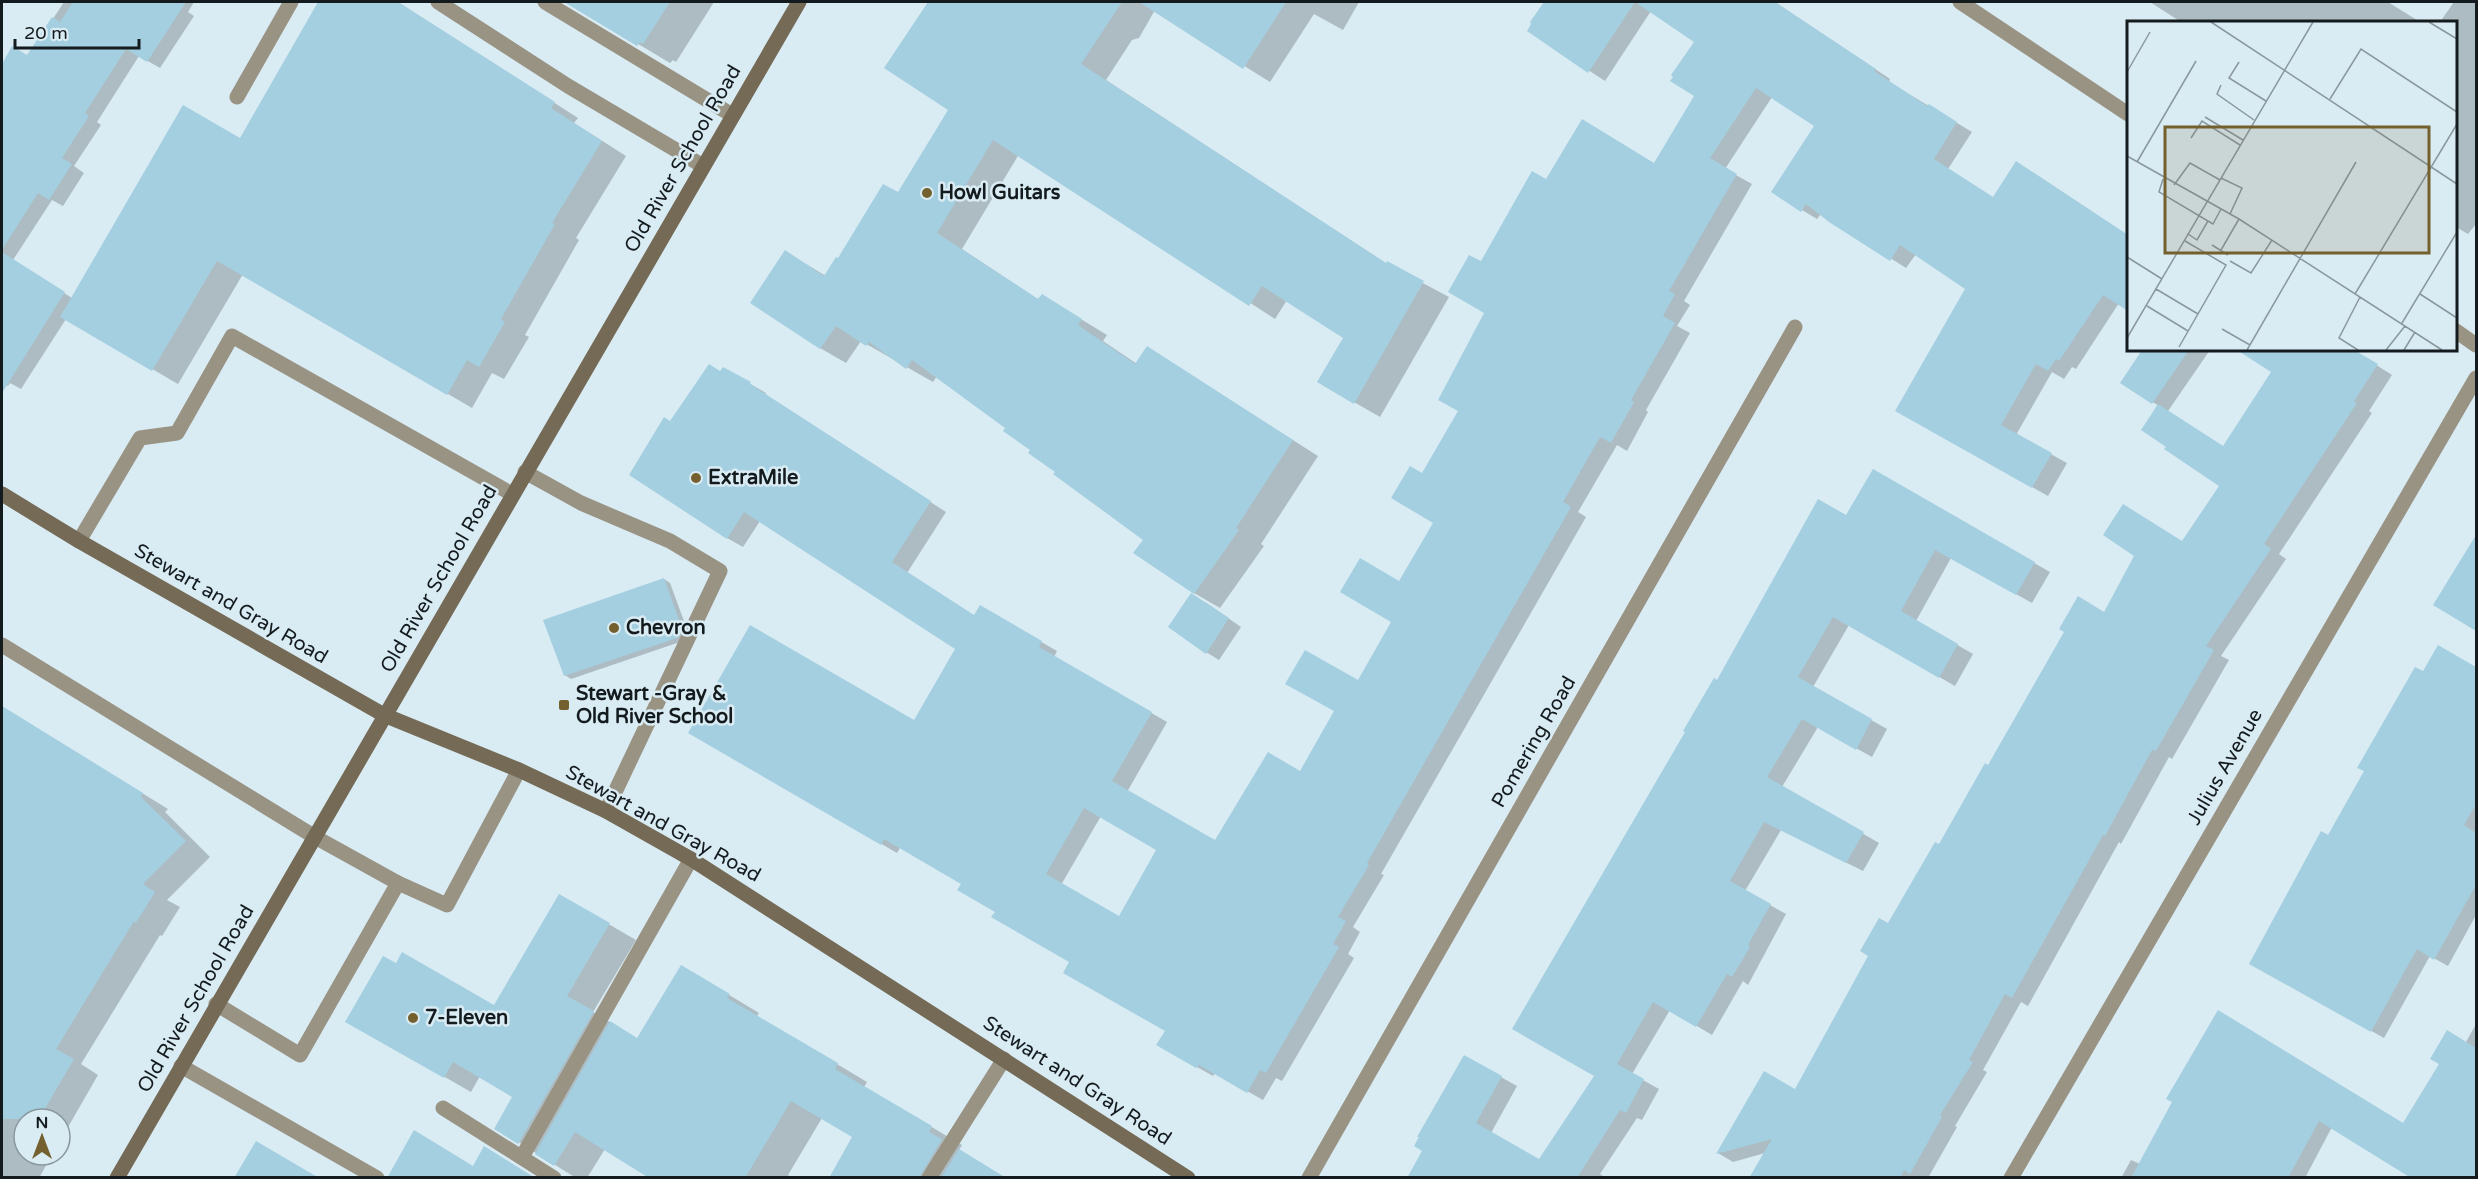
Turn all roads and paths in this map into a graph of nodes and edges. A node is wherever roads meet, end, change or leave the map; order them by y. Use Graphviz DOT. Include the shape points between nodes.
graph roads {
  1 [pos="291,2"];
  2 [pos="438,2"];
  3 [pos="545,2"];
  4 [pos="799,2"];
  5 [pos="1960,2"];
  6 [pos="237,97"];
  7 [pos="2127,113"];
  8 [pos="732,115"];
  9 [pos="703,166"];
  10 [pos="1795,327"];
  11 [pos="2457,332"];
  12 [pos="2476,345"];
  13 [pos="2476,378"];
  14 [pos="525,472"];
  15 [pos="2,494"];
  16 [pos="512,494"];
  17 [pos="79,541"];
  18 [pos="2,645"];
  19 [pos="384,715"];
  20 [pos="519,770"];
  21 [pos="606,811"];
  22 [pos="315,837"];
  23 [pos="690,859"];
  24 [pos="398,883"];
  25 [pos="216,1005"];
  26 [pos="1004,1059"];
  27 [pos="181,1066"];
  28 [pos="443,1108"];
  29 [pos="522,1157"];
  30 [pos="117,1178"];
  31 [pos="377,1178"];
  32 [pos="554,1178"];
  33 [pos="929,1178"];
  34 [pos="1188,1178"];
  35 [pos="1309,1178"];
  36 [pos="2011,1178"];
  1 -- 6 [label="street"];
  2 -- 9 [label="street" via="568,86"];
  3 -- 8 [label="street"];
  4 -- 8 [label="main road, Old River School Road"];
  5 -- 7 [label="street"];
  8 -- 9 [label="main road, Old River School Road"];
  9 -- 14 [label="main road, Old River School Road"];
  10 -- 35 [label="street, Pomering Road"];
  11 -- 12 [label="street"];
  13 -- 36 [label="street, Julius Avenue"];
  14 -- 16 [label="main road, Old River School Road"];
  14 -- 21 [label="street" via="581,503 670,541 720,571"];
  15 -- 17 [label="main road, Stewart and Gray Road"];
  16 -- 17 [label="street" via="232,336 177,433 140,438"];
  16 -- 19 [label="main road, Old River School Road"];
  17 -- 19 [label="main road, Stewart and Gray Road"];
  18 -- 22 [label="street"];
  19 -- 20 [label="main road, Stewart and Gray Road"];
  19 -- 22 [label="main road, Old River School Road"];
  20 -- 21 [label="main road, Stewart and Gray Road"];
  20 -- 24 [label="street" via="447,905"];
  21 -- 23 [label="main road, Stewart and Gray Road"];
  22 -- 24 [label="street"];
  22 -- 25 [label="main road, Old River School Road"];
  23 -- 26 [label="main road, Stewart and Gray Road"];
  23 -- 29 [label="street"];
  24 -- 25 [label="street" via="300,1055"];
  25 -- 27 [label="main road, Old River School Road"];
  26 -- 33 [label="street"];
  26 -- 34 [label="main road, Stewart and Gray Road"];
  27 -- 30 [label="main road, Old River School Road"];
  27 -- 31 [label="street"];
  28 -- 29 [label="street"];
  29 -- 32 [label="street"];
}
